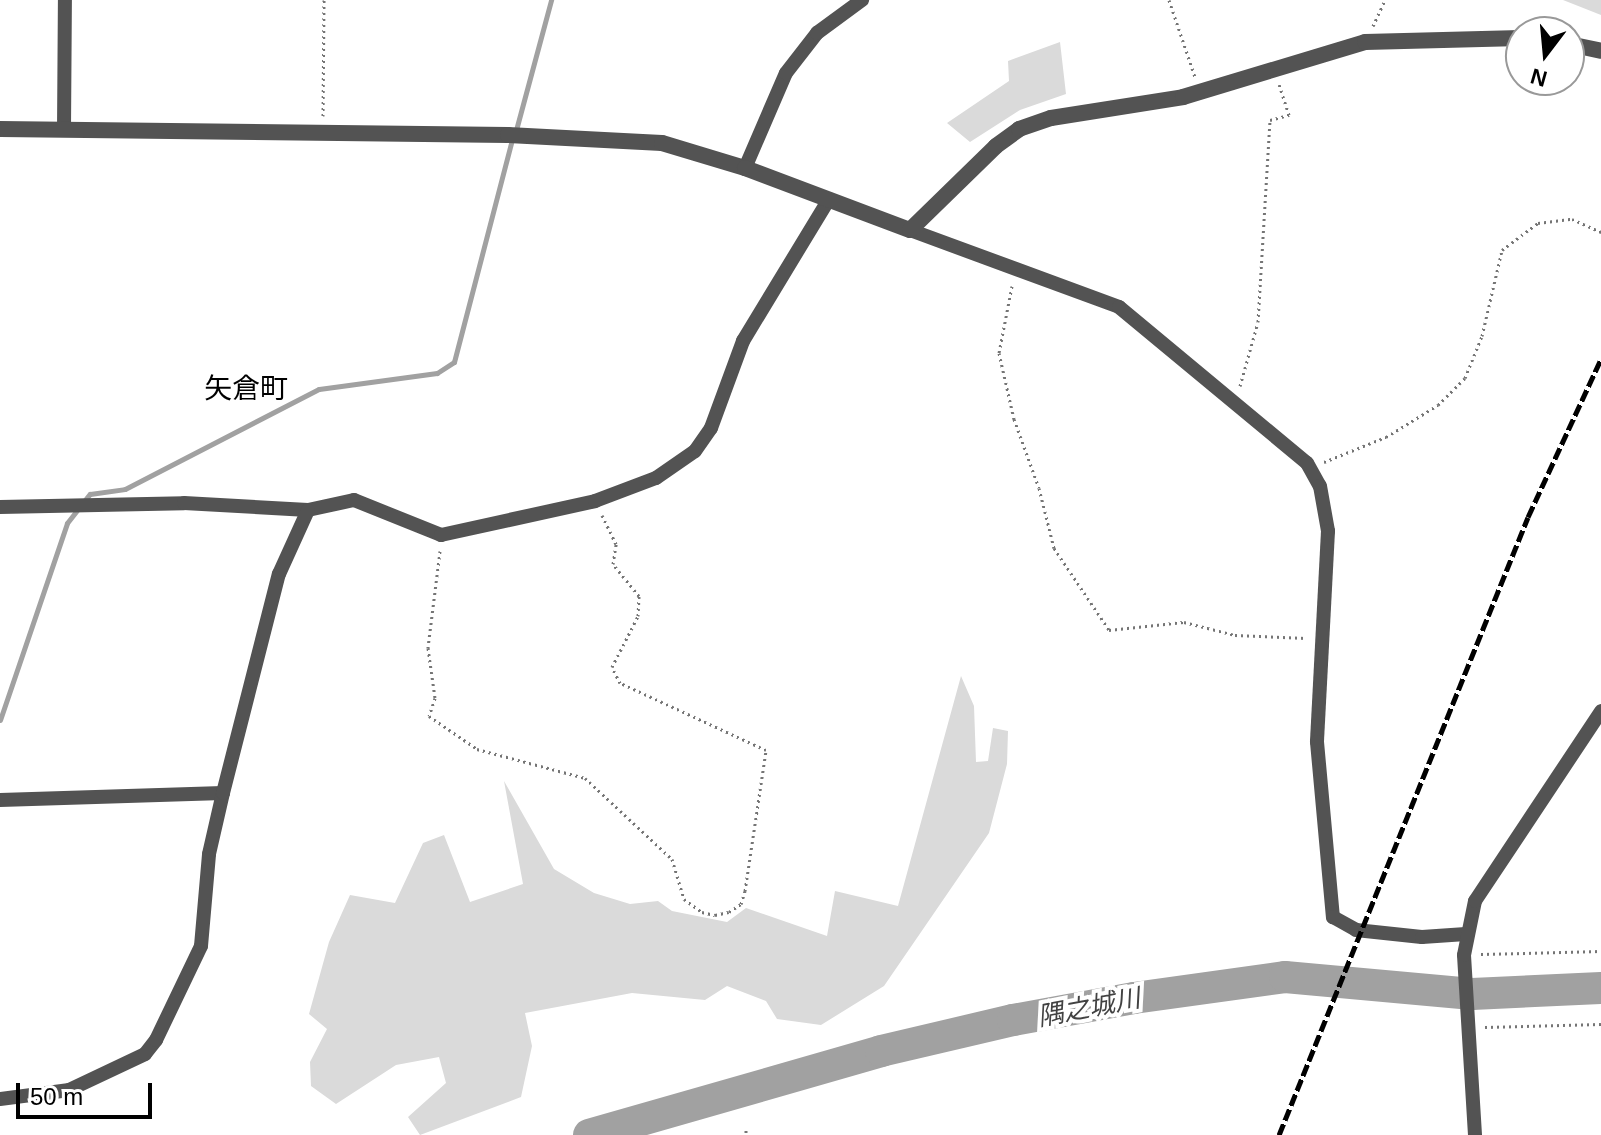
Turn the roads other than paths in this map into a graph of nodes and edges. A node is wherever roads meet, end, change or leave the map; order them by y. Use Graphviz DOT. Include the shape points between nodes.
graph roads {
  1 [pos="65,0"];
  2 [pos="862,0"];
  3 [pos="1505,38"];
  4 [pos="0,129"];
  5 [pos="64,130"];
  6 [pos="745,168"];
  7 [pos="829,199"];
  8 [pos="910,230"];
  9 [pos="0,507"];
  10 [pos="308,510"];
  11 [pos="1601,711"];
  12 [pos="223,793"];
  13 [pos="0,800"];
  14 [pos="1466,934"];
  15 [pos="0,1099"];
  16 [pos="1475,1135"];
  1 -- 5 [label="street"];
  2 -- 6 [label="street" via="817,33 786,73"];
  3 -- 8 [label="street" via="1365,42 1200,92 1051,118 1019,129 996,146"];
  4 -- 5 [label="street"];
  5 -- 6 [label="street" via="514,135 662,143"];
  6 -- 7 [label="street"];
  7 -- 8 [label="street"];
  7 -- 10 [label="street" via="743,341 711,428 695,451 656,478 595,501 441,535 354,500"];
  8 -- 14 [label="street" via="1119,307 1309,468 1320,486 1328,531 1317,742 1333,917 1356,930 1422,937"];
  9 -- 10 [label="street" via="184,503"];
  10 -- 12 [label="street" via="279,574"];
  11 -- 14 [label="street" via="1475,901"];
  12 -- 13 [label="street"];
  12 -- 15 [label="street" via="209,854 201,946 156,1040 145,1054 69,1090"];
  14 -- 16 [label="street"];
}
